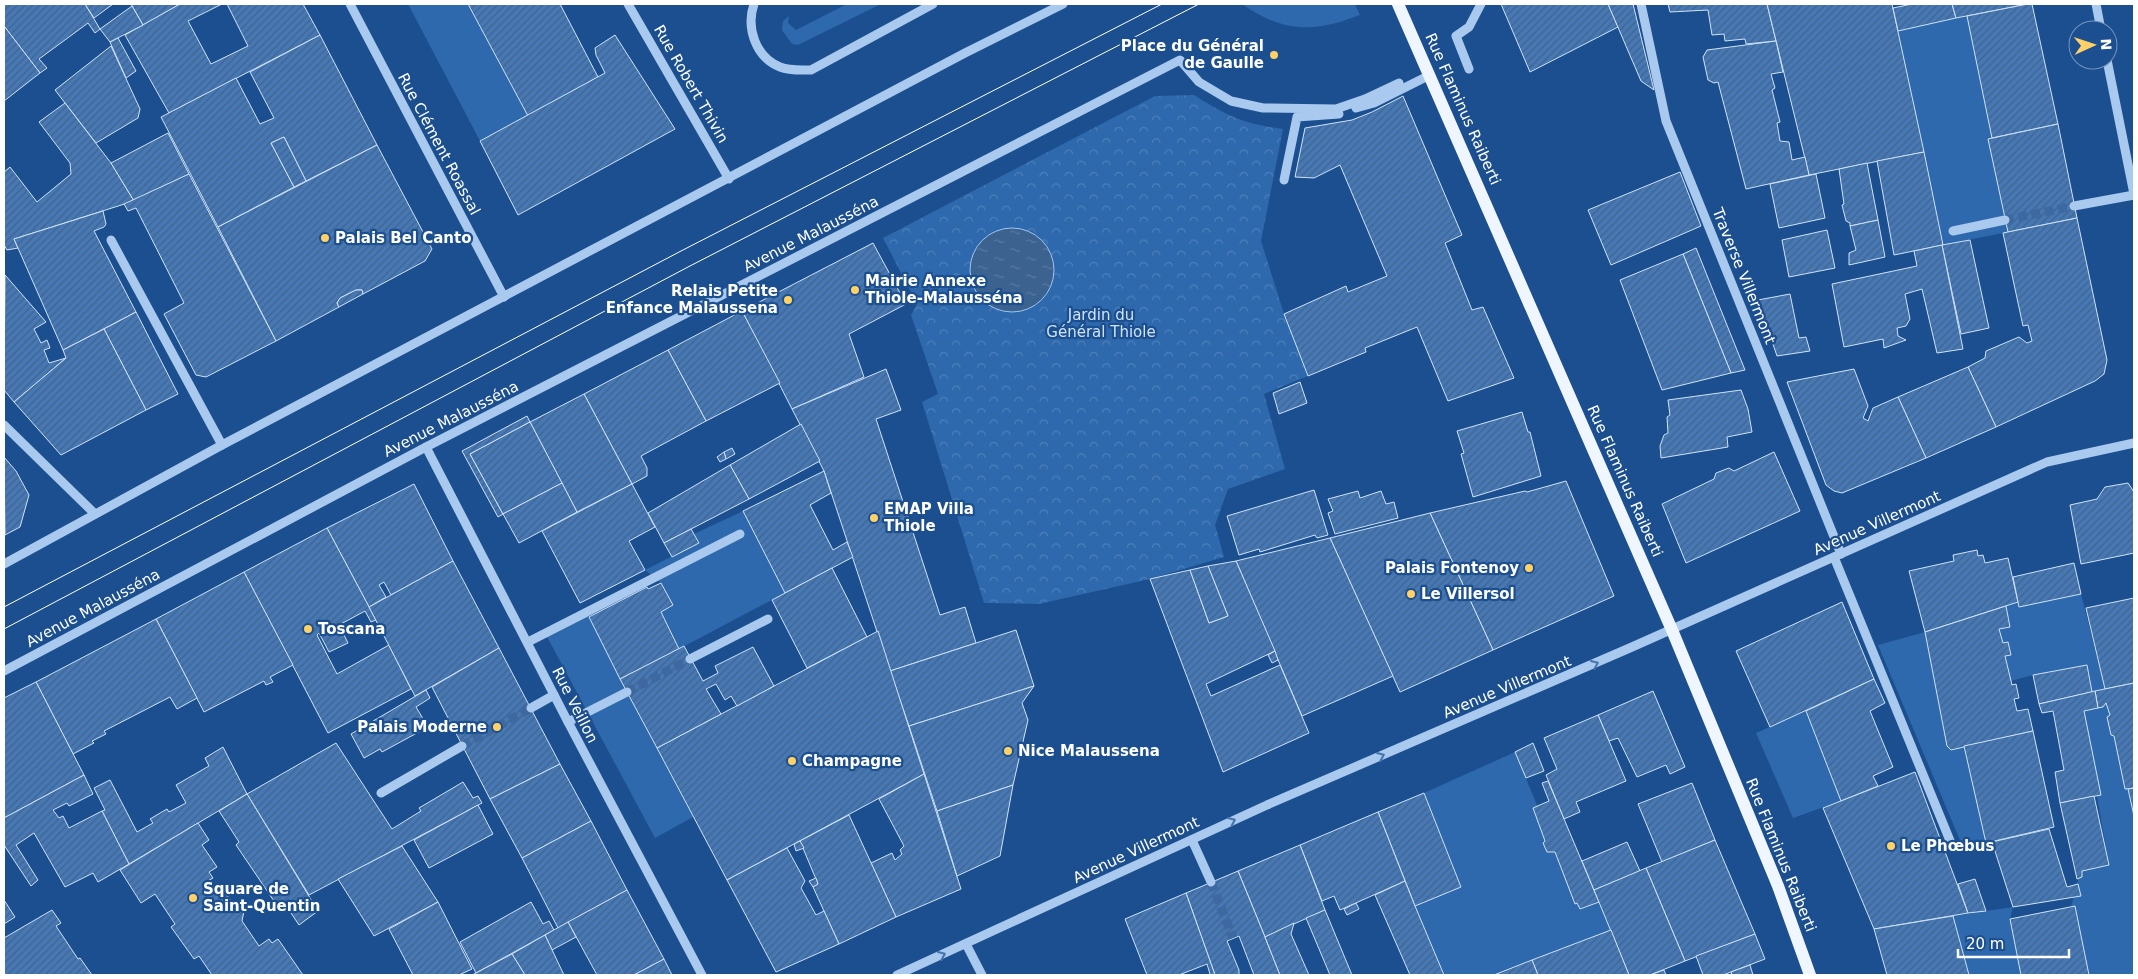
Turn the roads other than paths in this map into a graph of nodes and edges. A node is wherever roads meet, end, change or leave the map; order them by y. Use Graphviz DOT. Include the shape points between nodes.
graph roads {
  1 [pos="350,4"];
  2 [pos="628,4"];
  3 [pos="754,4"];
  4 [pos="933,4"];
  5 [pos="1063,4"];
  6 [pos="1398,4"];
  7 [pos="1481,4"];
  8 [pos="1641,4"];
  9 [pos="2096,4"];
  10 [pos="2099,20"];
  11 [pos="1469,69"];
  12 [pos="2109,70"];
  13 [pos="1430,75"];
  14 [pos="1399,83"];
  15 [pos="729,179"];
  16 [pos="1284,180"];
  17 [pos="2134,195"];
  18 [pos="2074,206"];
  19 [pos="2005,220"];
  20 [pos="1953,231"];
  21 [pos="111,240"];
  22 [pos="504,298"];
  23 [pos="4,425"];
  24 [pos="2134,443"];
  25 [pos="222,445"];
  26 [pos="426,447"];
  27 [pos="95,514"];
  28 [pos="740,534"];
  29 [pos="1837,555"];
  30 [pos="4,564"];
  31 [pos="768,619"];
  32 [pos="1672,630"];
  33 [pos="528,642"];
  34 [pos="690,659"];
  35 [pos="4,671"];
  36 [pos="627,692"];
  37 [pos="554,695"];
  38 [pos="531,708"];
  39 [pos="568,722"];
  40 [pos="462,746"];
  41 [pos="382,793"];
  42 [pos="1192,840"];
  43 [pos="1953,848"];
  44 [pos="1210,882"];
  45 [pos="966,944"];
  46 [pos="702,975"];
  47 [pos="898,975"];
  48 [pos="982,975"];
  49 [pos="1810,975"];
  1 -- 22 [label="street, Rue Clément Roassal"];
  2 -- 15 [label="street, Rue Robert Thivin"];
  3 -- 4 [label="street" via="751,14 754,40 769,61 794,70 811,70"];
  5 -- 15 [label="street"];
  6 -- 13 [label="main road, Rue Flaminus Raiberti"];
  7 -- 11 [label="street" via="1469,27 1456,36"];
  8 -- 29 [label="street, Traverse Villermont" via="1666,121"];
  9 -- 10 [label="street"];
  12 -- 17 [label="street"];
  13 -- 16 [label="street" via="1356,109 1338,114 1297,117"];
  13 -- 32 [label="main road, Rue Flaminus Raiberti"];
  14 -- 26 [label="street, Avenue Malausséna" via="1336,109 1263,108 1231,100 1199,82 1180,60"];
  15 -- 22 [label="street"];
  17 -- 18 [label="street"];
  19 -- 20 [label="street"];
  21 -- 25 [label="street"];
  22 -- 25 [label="street"];
  23 -- 27 [label="street"];
  24 -- 29 [label="street, Avenue Villermont" via="2047,462"];
  25 -- 27 [label="street"];
  26 -- 33 [label="street, Rue Veillon"];
  26 -- 35 [label="street, Avenue Malausséna"];
  27 -- 30 [label="street"];
  28 -- 33 [label="street"];
  29 -- 32 [label="street, Avenue Villermont"];
  29 -- 43 [label="street, Traverse Villermont"];
  31 -- 34 [label="street"];
  42 -- 32 [label="street, Avenue Villermont, one-way"];
  32 -- 49 [label="main road, Rue Flaminus Raiberti" via="1778,886"];
  33 -- 37 [label="street, Rue Veillon"];
  36 -- 39 [label="street"];
  37 -- 38 [label="street"];
  37 -- 39 [label="street, Rue Veillon"];
  39 -- 46 [label="street, Rue Veillon"];
  40 -- 41 [label="street"];
  42 -- 44 [label="street"];
  42 -- 45 [label="street, Avenue Villermont"];
  47 -- 45 [label="street, Avenue Villermont, one-way"];
  45 -- 48 [label="street"];
}
